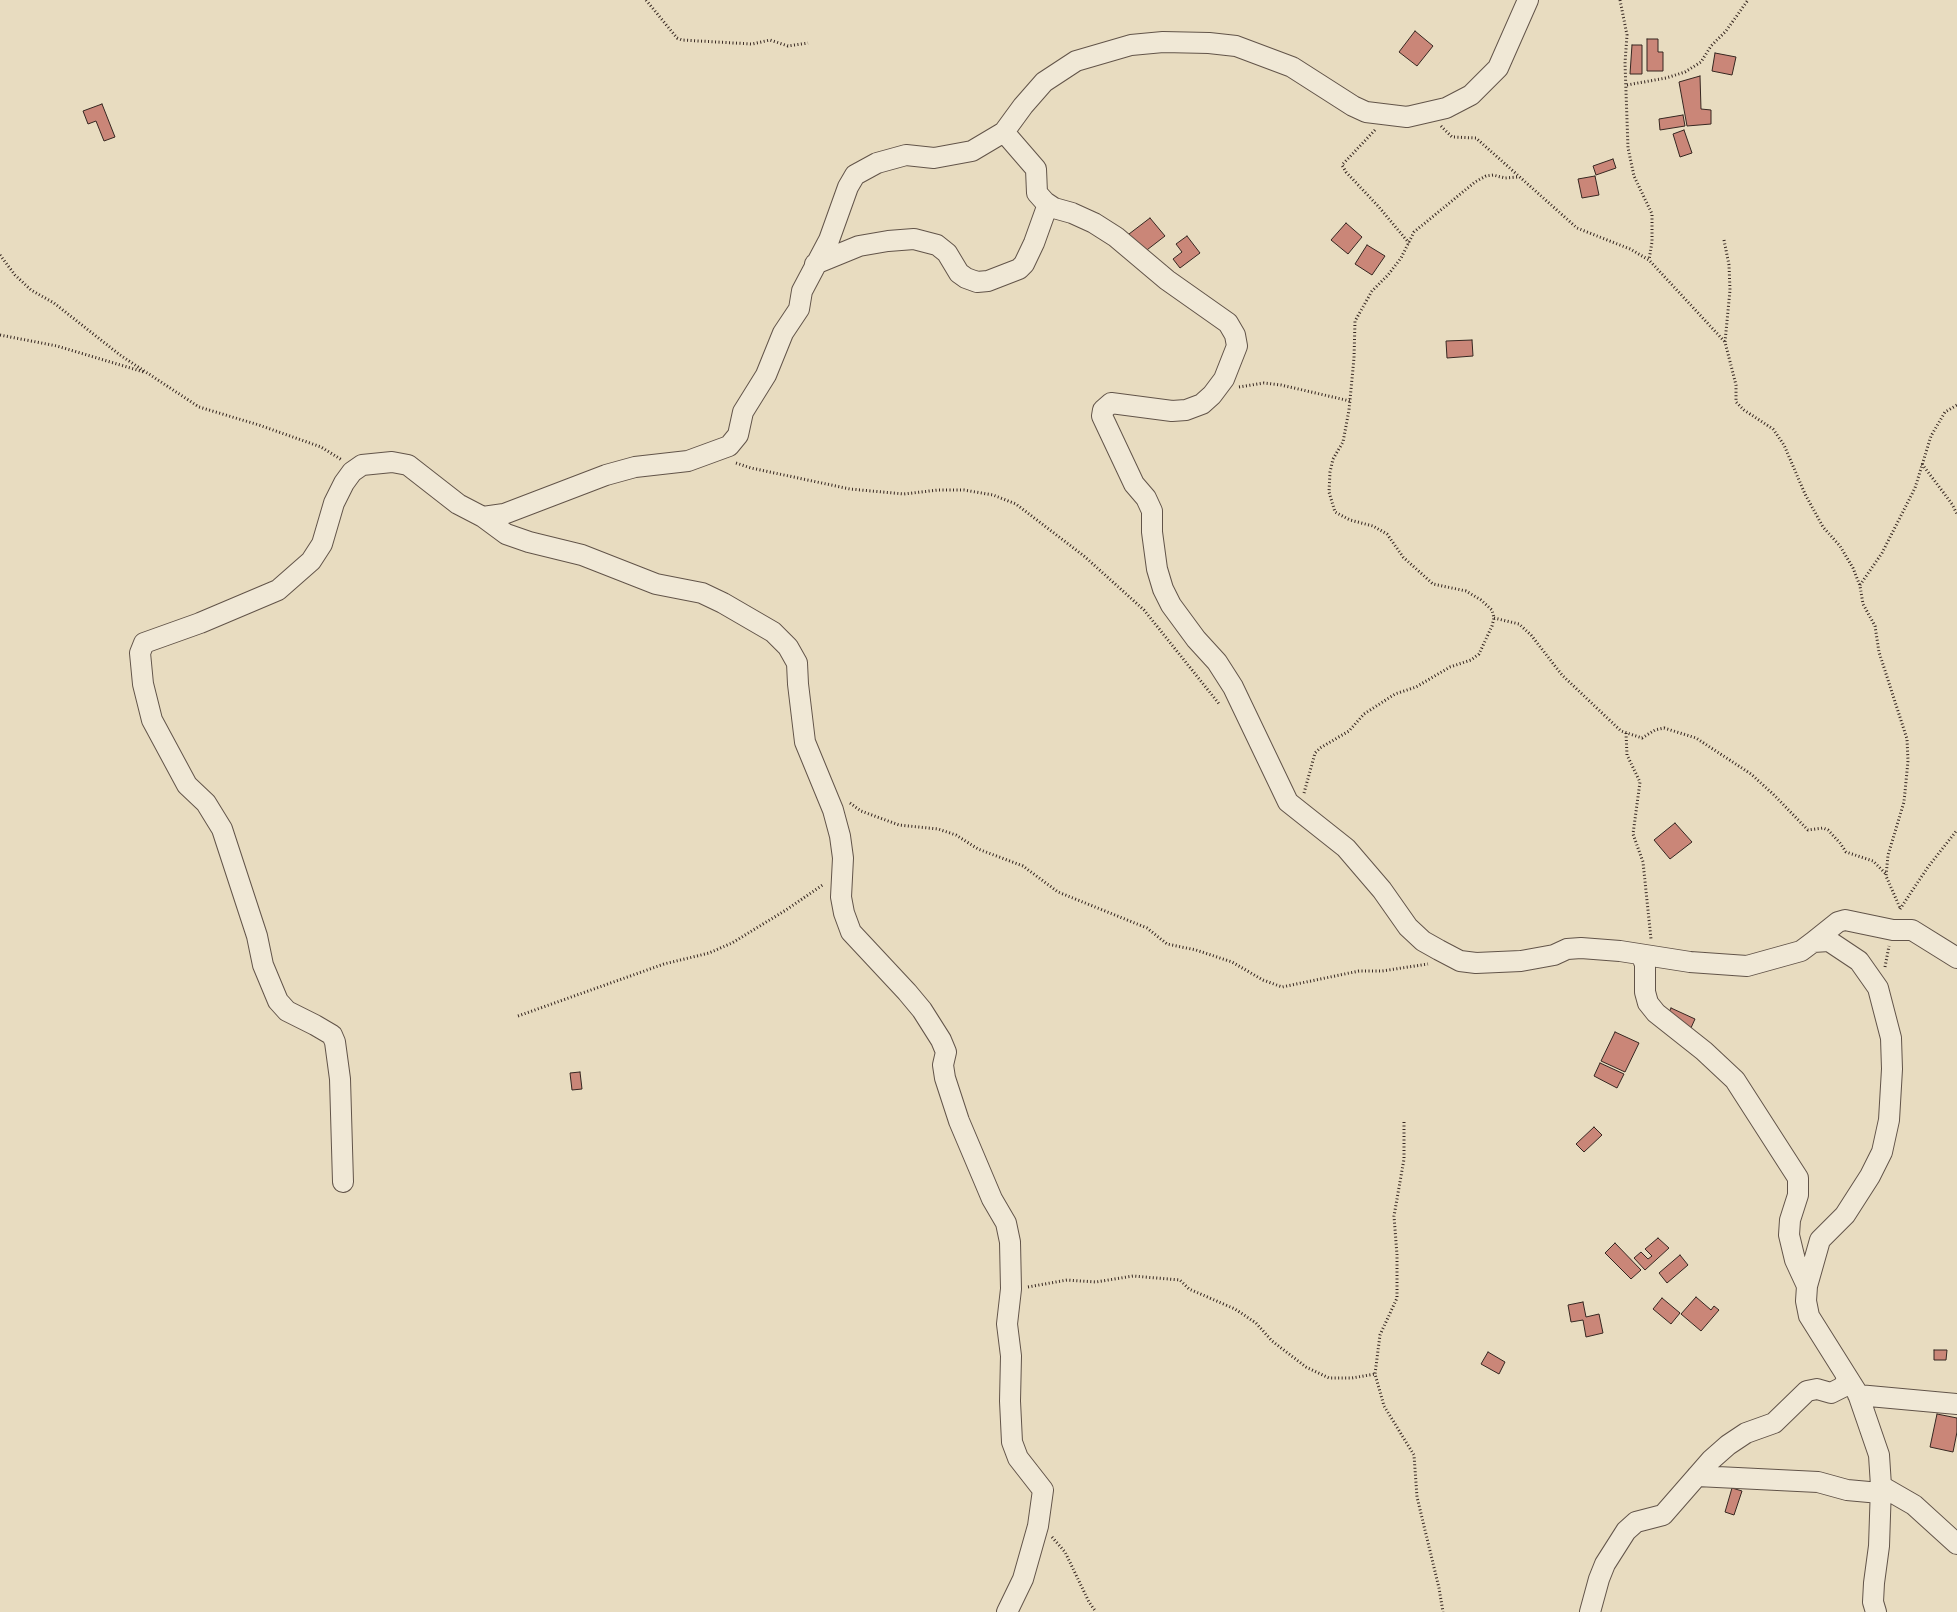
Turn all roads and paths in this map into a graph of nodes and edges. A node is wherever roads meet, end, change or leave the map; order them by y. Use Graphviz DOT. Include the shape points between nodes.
graph roads {
  1 [pos="646,0"];
  2 [pos="1528,0"];
  3 [pos="1620,0"];
  4 [pos="1748,0"];
  5 [pos="808,43"];
  6 [pos="1627,85"];
  7 [pos="1429,113"];
  8 [pos="1389,116"];
  9 [pos="1004,132"];
  10 [pos="1518,177"];
  11 [pos="1048,204"];
  12 [pos="1724,240"];
  13 [pos="1409,243"];
  14 [pos="0,255"];
  15 [pos="1649,260"];
  16 [pos="815,264"];
  17 [pos="0,335"];
  18 [pos="1725,342"];
  19 [pos="149,373"];
  20 [pos="1232,391"];
  21 [pos="1350,400"];
  22 [pos="1957,405"];
  23 [pos="710,452"];
  24 [pos="1922,464"];
  25 [pos="352,472"];
  26 [pos="1957,514"];
  27 [pos="484,517"];
  28 [pos="1860,586"];
  29 [pos="1494,618"];
  30 [pos="1223,710"];
  31 [pos="1626,733"];
  32 [pos="824,788"];
  33 [pos="1297,810"];
  34 [pos="1957,830"];
  35 [pos="1886,874"];
  36 [pos="842,875"];
  37 [pos="1900,908"];
  38 [pos="1893,930"];
  39 [pos="1813,942"];
  40 [pos="1648,956"];
  41 [pos="1957,958"];
  42 [pos="1460,961"];
  43 [pos="1878,988"];
  44 [pos="518,1016"];
  45 [pos="1404,1122"];
  46 [pos="342,1182"];
  47 [pos="1806,1286"];
  48 [pos="1010,1302"];
  49 [pos="1376,1374"];
  50 [pos="1852,1387"];
  51 [pos="1957,1404"];
  52 [pos="1697,1476"];
  53 [pos="1881,1489"];
  54 [pos="1038,1526"];
  55 [pos="1957,1544"];
  56 [pos="1007,1612"];
  57 [pos="1096,1612"];
  58 [pos="1443,1612"];
  59 [pos="1590,1612"];
  60 [pos="1876,1612"];
  1 -- 5 [label="path" via="682,40 752,44 770,40 788,46"];
  2 -- 7 [label="street" via="1498,68 1471,95"];
  3 -- 6 [label="path" via="1627,35"];
  4 -- 6 [label="path" via="1701,62 1666,78"];
  6 -- 15 [label="path" via="1628,148 1634,176 1652,214"];
  7 -- 8 [label="street"];
  7 -- 10 [label="path" via="1452,137 1476,138"];
  8 -- 9 [label="street" via="1366,112 1292,67 1236,46 1163,42 1131,45 1076,61 1044,82"];
  8 -- 13 [label="path" via="1342,165"];
  9 -- 11 [label="street" via="1036,169 1037,193"];
  9 -- 16 [label="street" via="972,151 934,158 906,155 877,163 855,175 829,240"];
  10 -- 13 [label="path" via="1493,175 1480,179 1414,232"];
  10 -- 15 [label="path" via="1577,228"];
  11 -- 16 [label="street" via="1024,264 988,281 966,278 937,245 914,238 859,246"];
  11 -- 33 [label="street" via="1094,223 1116,237 1167,280 1228,323 1235,335 1237,346 1224,379 1202,404 1172,411 1111,404 1103,410 1102,416 1134,484 1152,511 1157,569 1163,589 1171,605 1233,687 1288,802"];
  12 -- 18 [label="path" via="1730,290"];
  13 -- 21 [label="path" via="1388,275 1372,291 1355,321"];
  14 -- 19 [label="path" via="15,276 31,290"];
  15 -- 18 [label="path"];
  16 -- 23 [label="street" via="802,291 799,309 783,333 766,375 743,412 738,435 729,446"];
  17 -- 19 [label="path" via="57,346"];
  18 -- 28 [label="path" via="1736,385 1736,402 1773,429 1823,527 1840,546"];
  19 -- 25 [label="path" via="199,407 321,447 339,457"];
  20 -- 21 [label="path" via="1264,383"];
  21 -- 29 [label="path" via="1343,442 1330,472 1329,492 1335,512 1387,534 1404,557 1433,584 1466,591 1492,610"];
  22 -- 24 [label="path" via="1945,412 1931,436"];
  23 -- 27 [label="street" via="688,461 635,467 606,475 504,514"];
  23 -- 30 [label="path" via="751,468 850,489 904,494 964,490 993,495 1016,504 1084,556 1144,610"];
  24 -- 26 [label="path"];
  24 -- 28 [label="path" via="1915,488 1882,553"];
  25 -- 27 [label="street" via="375,462 408,465 458,504"];
  25 -- 46 [label="street" via="334,503 322,544 311,562 278,590 144,643 140,653 152,720 187,785 206,803 222,829 257,936 263,965 278,1001 287,1011 328,1032 335,1042 340,1079"];
  27 -- 32 [label="street" via="506,534 582,555 656,584 702,593 773,632 788,647 797,663 805,742"];
  28 -- 35 [label="path" via="1863,604 1875,626 1879,652 1907,739 1904,802 1888,855"];
  29 -- 31 [label="path" via="1519,624 1531,634 1562,675"];
  29 -- 33 [label="path" via="1479,654 1471,660 1395,694 1364,714 1349,731 1320,748 1315,753"];
  31 -- 35 [label="path" via="1642,738 1664,728 1696,738 1751,774 1808,830 1828,830 1846,852 1873,861"];
  31 -- 40 [label="path" via="1627,755 1640,782 1633,834 1644,862 1652,945"];
  32 -- 36 [label="street" via="840,836"];
  32 -- 42 [label="path" via="862,811 899,826 938,829 956,835 978,849 1023,866 1058,892 1147,928 1167,944 1232,962 1282,987 1359,971"];
  33 -- 42 [label="street" via="1346,848 1408,927 1423,941"];
  34 -- 37 [label="path"];
  35 -- 37 [label="path"];
  36 -- 44 [label="path" via="732,943"];
  36 -- 48 [label="street" via="841,896 851,932 922,1010 944,1046 945,1078 959,1121 992,1199 1006,1223 1010,1242"];
  37 -- 38 [label="path"];
  38 -- 39 [label="street" via="1841,920"];
  38 -- 41 [label="street" via="1912,930"];
  38 -- 43 [label="path"];
  39 -- 40 [label="street" via="1795,954 1747,966"];
  39 -- 43 [label="street" via="1829,941 1852,955"];
  40 -- 42 [label="street" via="1567,948 1554,955 1521,961"];
  40 -- 47 [label="street" via="1645,992 1648,1003 1734,1080 1798,1178 1798,1195 1789,1235"];
  43 -- 47 [label="street" via="1891,1038 1889,1120 1882,1152 1845,1215 1820,1240"];
  45 -- 49 [label="path" via="1404,1158 1394,1216 1396,1298 1380,1335"];
  47 -- 50 [label="street" via="1809,1316"];
  48 -- 49 [label="path" via="1027,1288 1068,1280 1096,1282 1134,1276 1180,1280 1189,1289 1235,1309 1256,1323 1272,1341 1306,1367 1329,1378"];
  48 -- 54 [label="street" via="1007,1324 1011,1356 1012,1442 1018,1458 1043,1490"];
  49 -- 58 [label="path" via="1384,1406 1414,1455 1417,1497"];
  50 -- 51 [label="street"];
  50 -- 52 [label="street" via="1842,1387 1831,1393 1807,1390 1774,1423 1746,1433 1728,1445"];
  50 -- 53 [label="street" via="1879,1455"];
  52 -- 53 [label="street" via="1813,1482 1847,1490"];
  52 -- 59 [label="street" via="1663,1515 1636,1522 1626,1531 1605,1564"];
  53 -- 55 [label="street" via="1914,1505"];
  53 -- 60 [label="street" via="1873,1602"];
  54 -- 56 [label="street" via="1022,1578"];
  54 -- 57 [label="path" via="1057,1541"];
}
